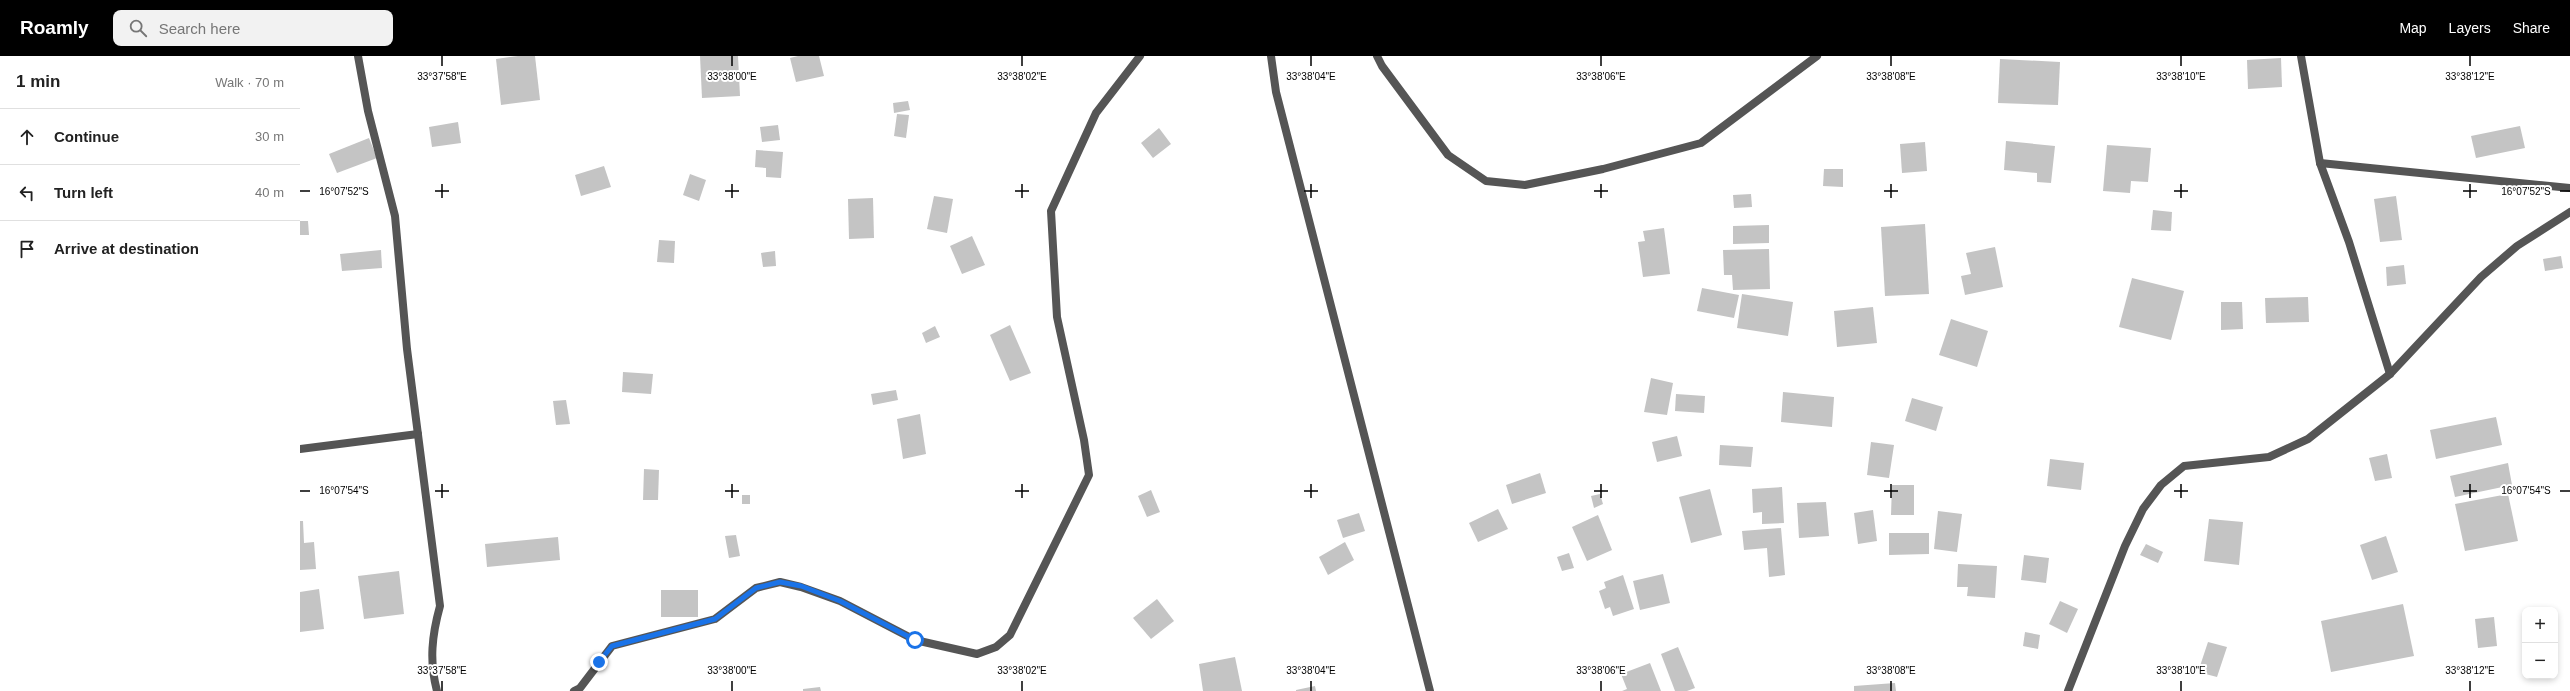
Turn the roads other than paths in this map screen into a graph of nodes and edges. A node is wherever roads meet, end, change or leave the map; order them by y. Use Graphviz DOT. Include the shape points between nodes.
graph roads {
  1 [pos="358,56"];
  2 [pos="1140,56"];
  3 [pos="1271,56"];
  4 [pos="1377,56"];
  5 [pos="1817,56"];
  6 [pos="2301,56"];
  7 [pos="2320,164"];
  8 [pos="2570,188"];
  9 [pos="2570,212"];
  10 [pos="2390,374"];
  11 [pos="418,434"];
  12 [pos="300,449"];
  13 [pos="437,691"];
  14 [pos="574,691"];
  15 [pos="1430,691"];
  16 [pos="2068,691"];
  1 -- 11 [label="street" via="368,111 395,216 407,349"];
  2 -- 14 [label="street" via="1096,113 1051,211 1057,317 1084,440 1088,475 1010,634 996,648 977,654 923,642 840,601 801,586 780,582 756,588 715,619 612,646 580,688"];
  3 -- 15 [label="street" via="1278,99"];
  4 -- 5 [label="street" via="1448,155 1486,181 1524,184 1603,169 1701,143"];
  6 -- 7 [label="street"];
  7 -- 8 [label="street"];
  7 -- 10 [label="street" via="2349,242"];
  9 -- 10 [label="street" via="2517,246 2481,277"];
  10 -- 16 [label="street" via="2308,439 2269,457 2184,466 2161,485 2143,509 2125,546"];
  11 -- 12 [label="street"];
  11 -- 13 [label="street" via="440,606 432,635 432,671"];
}
